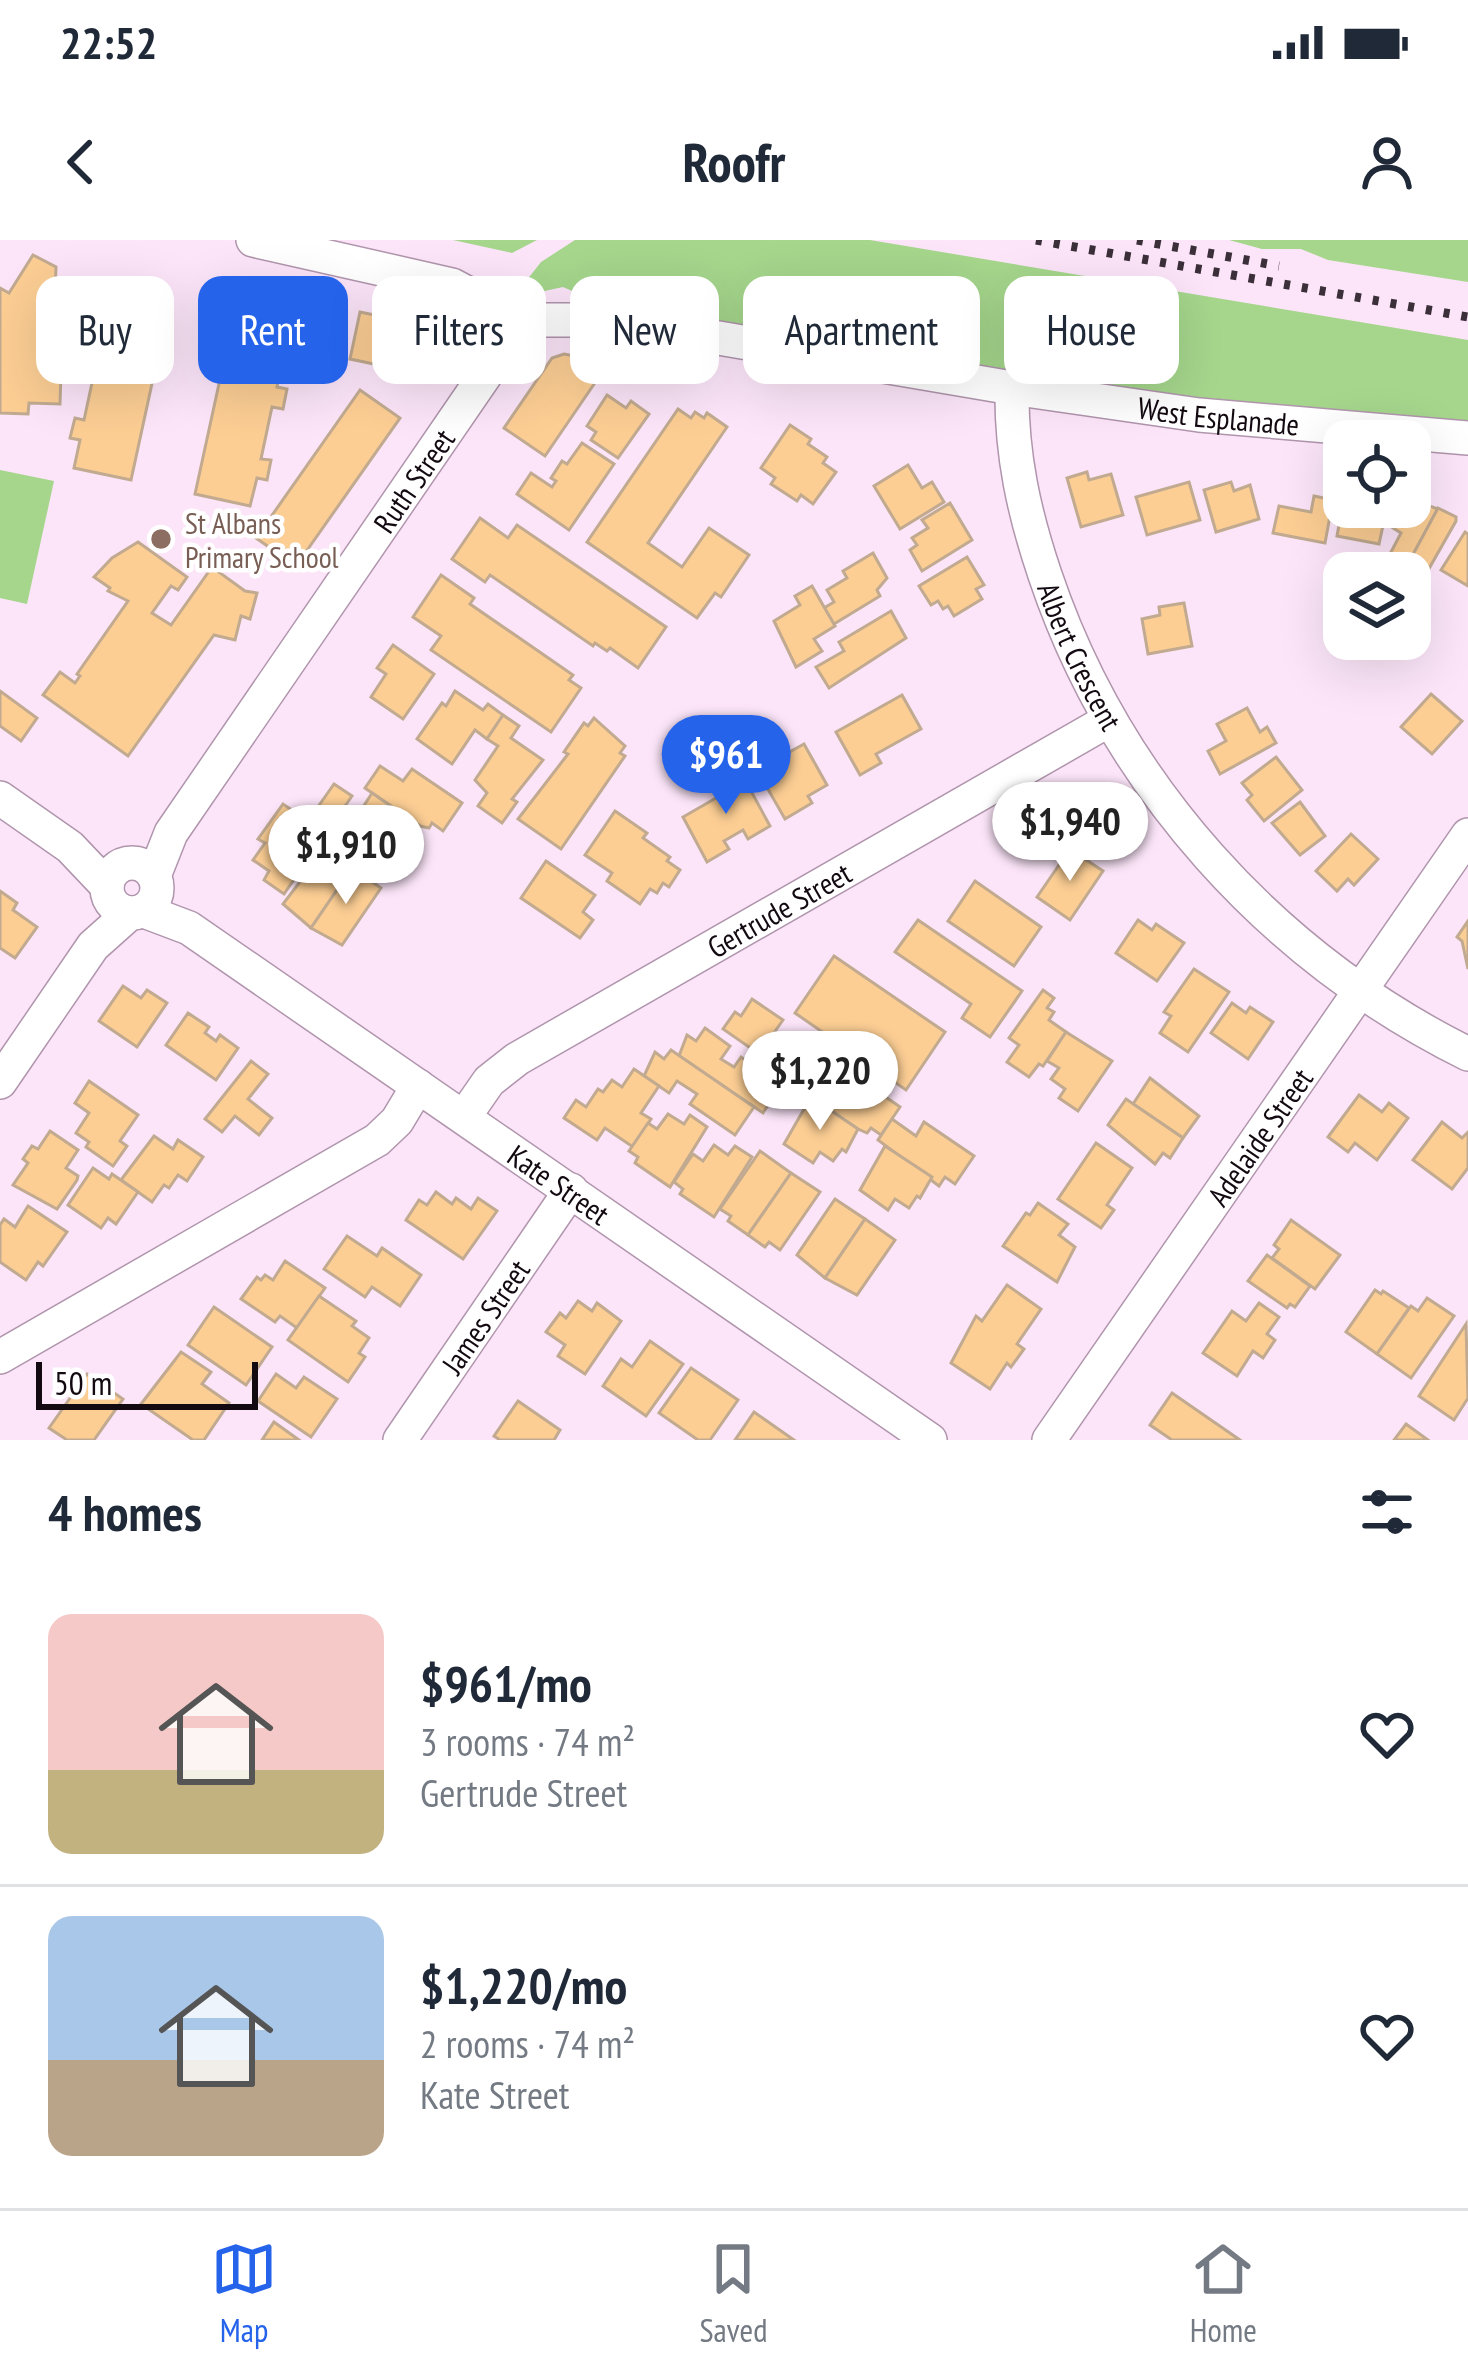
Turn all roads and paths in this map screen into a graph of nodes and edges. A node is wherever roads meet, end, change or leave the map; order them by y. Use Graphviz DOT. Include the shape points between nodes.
graph roads {
  1 [pos="253,240"];
  2 [pos="412,276"];
  3 [pos="546,313"];
  4 [pos="479,384"];
  5 [pos="1012,388"];
  6 [pos="1468,438"];
  7 [pos="1109,720"];
  8 [pos="0,798"];
  9 [pos="1468,835"];
  10 [pos="132,888"];
  11 [pos="1360,991"];
  12 [pos="1468,1054"];
  13 [pos="0,1082"];
  14 [pos="418,1086"];
  15 [pos="464,1118"];
  16 [pos="572,1190"];
  17 [pos="0,1357"];
  18 [pos="400,1440"];
  19 [pos="930,1440"];
  20 [pos="1049,1440"];
  1 -- 2 [label="street, West Esplanade"];
  3 -- 5 [label="street, West Esplanade"];
  4 -- 10 [label="street, Ruth Street"];
  5 -- 6 [label="street, West Esplanade" via="1199,416"];
  5 -- 7 [label="street, Albert Crescent" via="1014,454 1039,558"];
  7 -- 11 [label="street, Albert Crescent" via="1221,872"];
  7 -- 15 [label="street, Gertrude Street" via="517,1059 489,1081"];
  8 -- 10 [label="street, Kate Street"];
  9 -- 11 [label="street, Adelaide Street"];
  10 -- 13 [label="street, Ruth Street"];
  10 -- 14 [label="street, Kate Street"];
  11 -- 12 [label="street, Albert Crescent"];
  11 -- 20 [label="street, Adelaide Street"];
  14 -- 15 [label="street, Kate Street"];
  14 -- 17 [label="street" via="377,1140"];
  15 -- 16 [label="street, Kate Street"];
  16 -- 18 [label="street, James Street"];
  16 -- 19 [label="street, Kate Street"];
}
